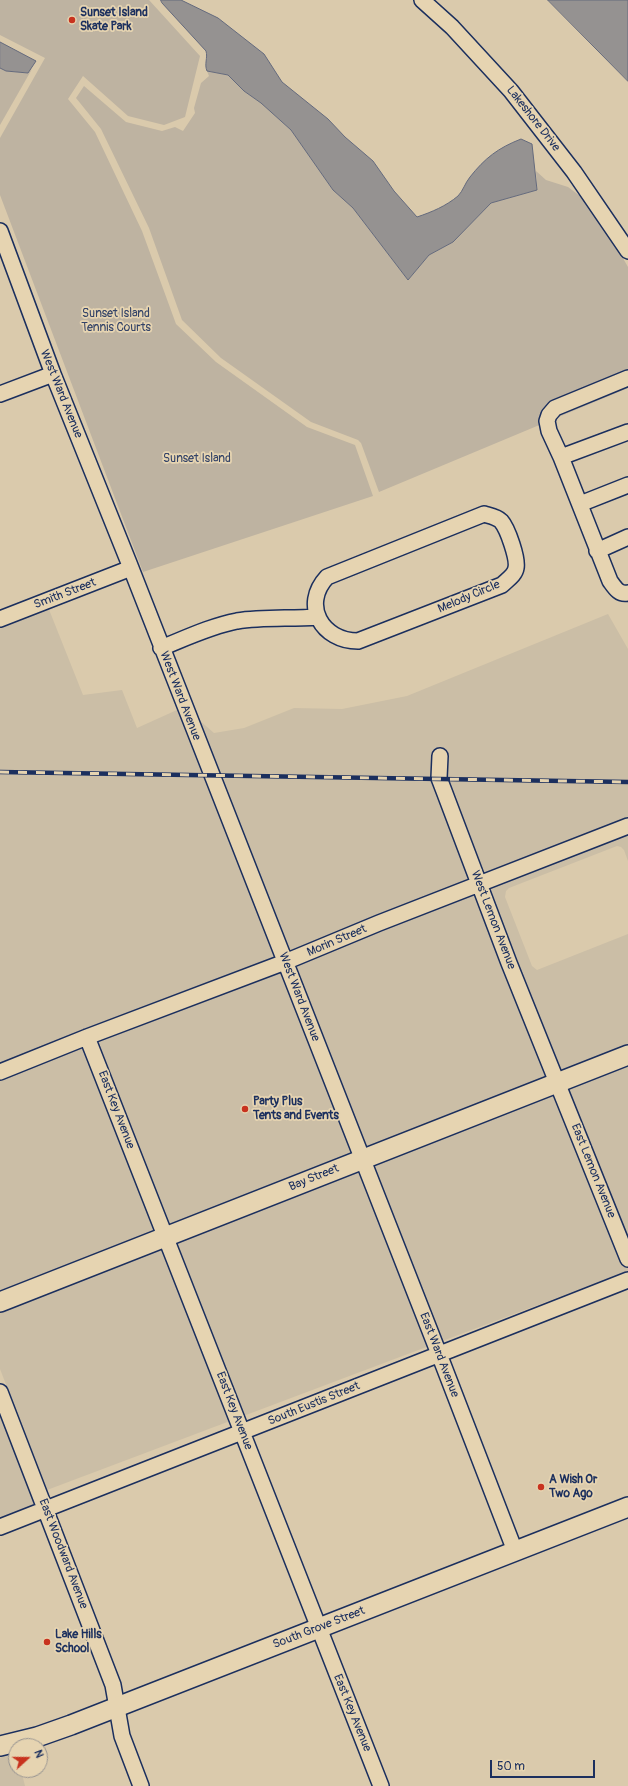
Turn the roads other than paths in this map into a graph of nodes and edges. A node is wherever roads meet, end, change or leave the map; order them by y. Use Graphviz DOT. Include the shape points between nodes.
graph roads {
  1 [pos="422,0"];
  2 [pos="0,231"];
  3 [pos="628,251"];
  4 [pos="53,374"];
  5 [pos="628,378"];
  6 [pos="0,394"];
  7 [pos="628,432"];
  8 [pos="561,457"];
  9 [pos="628,485"];
  10 [pos="580,504"];
  11 [pos="628,537"];
  12 [pos="597,550"];
  13 [pos="131,568"];
  14 [pos="628,592"];
  15 [pos="317,617"];
  16 [pos="0,619"];
  17 [pos="162,648"];
  18 [pos="440,756"];
  19 [pos="628,826"];
  20 [pos="479,883"];
  21 [pos="285,962"];
  22 [pos="87,1037"];
  23 [pos="628,1055"];
  24 [pos="0,1072"];
  25 [pos="558,1082"];
  26 [pos="362,1159"];
  27 [pos="166,1237"];
  28 [pos="628,1259"];
  29 [pos="628,1280"];
  30 [pos="0,1302"];
  31 [pos="439,1354"];
  32 [pos="0,1392"];
  33 [pos="242,1432"];
  34 [pos="628,1507"];
  35 [pos="46,1509"];
  36 [pos="0,1527"];
  37 [pos="515,1552"];
  38 [pos="318,1628"];
  39 [pos="117,1707"];
  40 [pos="4,1746"];
  41 [pos="141,1786"];
  42 [pos="381,1786"];
  1 -- 3 [label="street, Lakeshore Drive" via="452,27 511,91 574,172"];
  2 -- 4 [label="street, West Ward Avenue"];
  4 -- 6 [label="street"];
  4 -- 13 [label="street, West Ward Avenue"];
  5 -- 8 [label="street" via="555,408 549,415 549,431"];
  7 -- 8 [label="street"];
  8 -- 10 [label="street"];
  9 -- 10 [label="street"];
  10 -- 12 [label="street"];
  11 -- 12 [label="street"];
  12 -- 14 [label="street" via="610,581 623,594"];
  13 -- 16 [label="street, Smith Street"];
  13 -- 17 [label="street, West Ward Avenue"];
  15 -- 15 [label="street, Melody Circle" via="317,593 319,585 327,577 484,514 494,516 504,525 516,559 516,569 502,585 358,641 336,637 327,631"];
  15 -- 17 [label="street" via="257,618 235,622 210,628"];
  17 -- 21 [label="street, West Ward Avenue"];
  18 -- 20 [label="street, West Lemon Avenue" via="439,778"];
  19 -- 20 [label="street, Morin Street"];
  20 -- 21 [label="street, Morin Street"];
  20 -- 25 [label="street, West Lemon Avenue"];
  21 -- 22 [label="street, Morin Street"];
  21 -- 26 [label="street, West Ward Avenue"];
  22 -- 24 [label="street, Morin Street"];
  22 -- 27 [label="street, East Key Avenue"];
  23 -- 25 [label="main road, Bay Street"];
  25 -- 26 [label="main road, Bay Street"];
  25 -- 28 [label="street, East Lemon Avenue"];
  26 -- 27 [label="main road, Bay Street"];
  26 -- 31 [label="street, East Ward Avenue"];
  27 -- 30 [label="main road, Bay Street"];
  27 -- 33 [label="street, East Key Avenue"];
  29 -- 31 [label="street, South Eustis Street"];
  31 -- 33 [label="street, South Eustis Street"];
  31 -- 37 [label="street, East Ward Avenue"];
  32 -- 35 [label="street, East Woodward Avenue"];
  33 -- 35 [label="street, South Eustis Street"];
  33 -- 38 [label="street, East Key Avenue"];
  34 -- 37 [label="main road, South Grove Street"];
  35 -- 36 [label="street, South Eustis Street"];
  35 -- 39 [label="street, East Woodward Avenue" via="113,1685"];
  37 -- 38 [label="main road, South Grove Street"];
  38 -- 39 [label="main road, South Grove Street"];
  38 -- 42 [label="street, East Key Avenue"];
  39 -- 40 [label="main road, South Grove Street" via="71,1725"];
  39 -- 41 [label="street, East Woodward Avenue" via="122,1736"];
}
